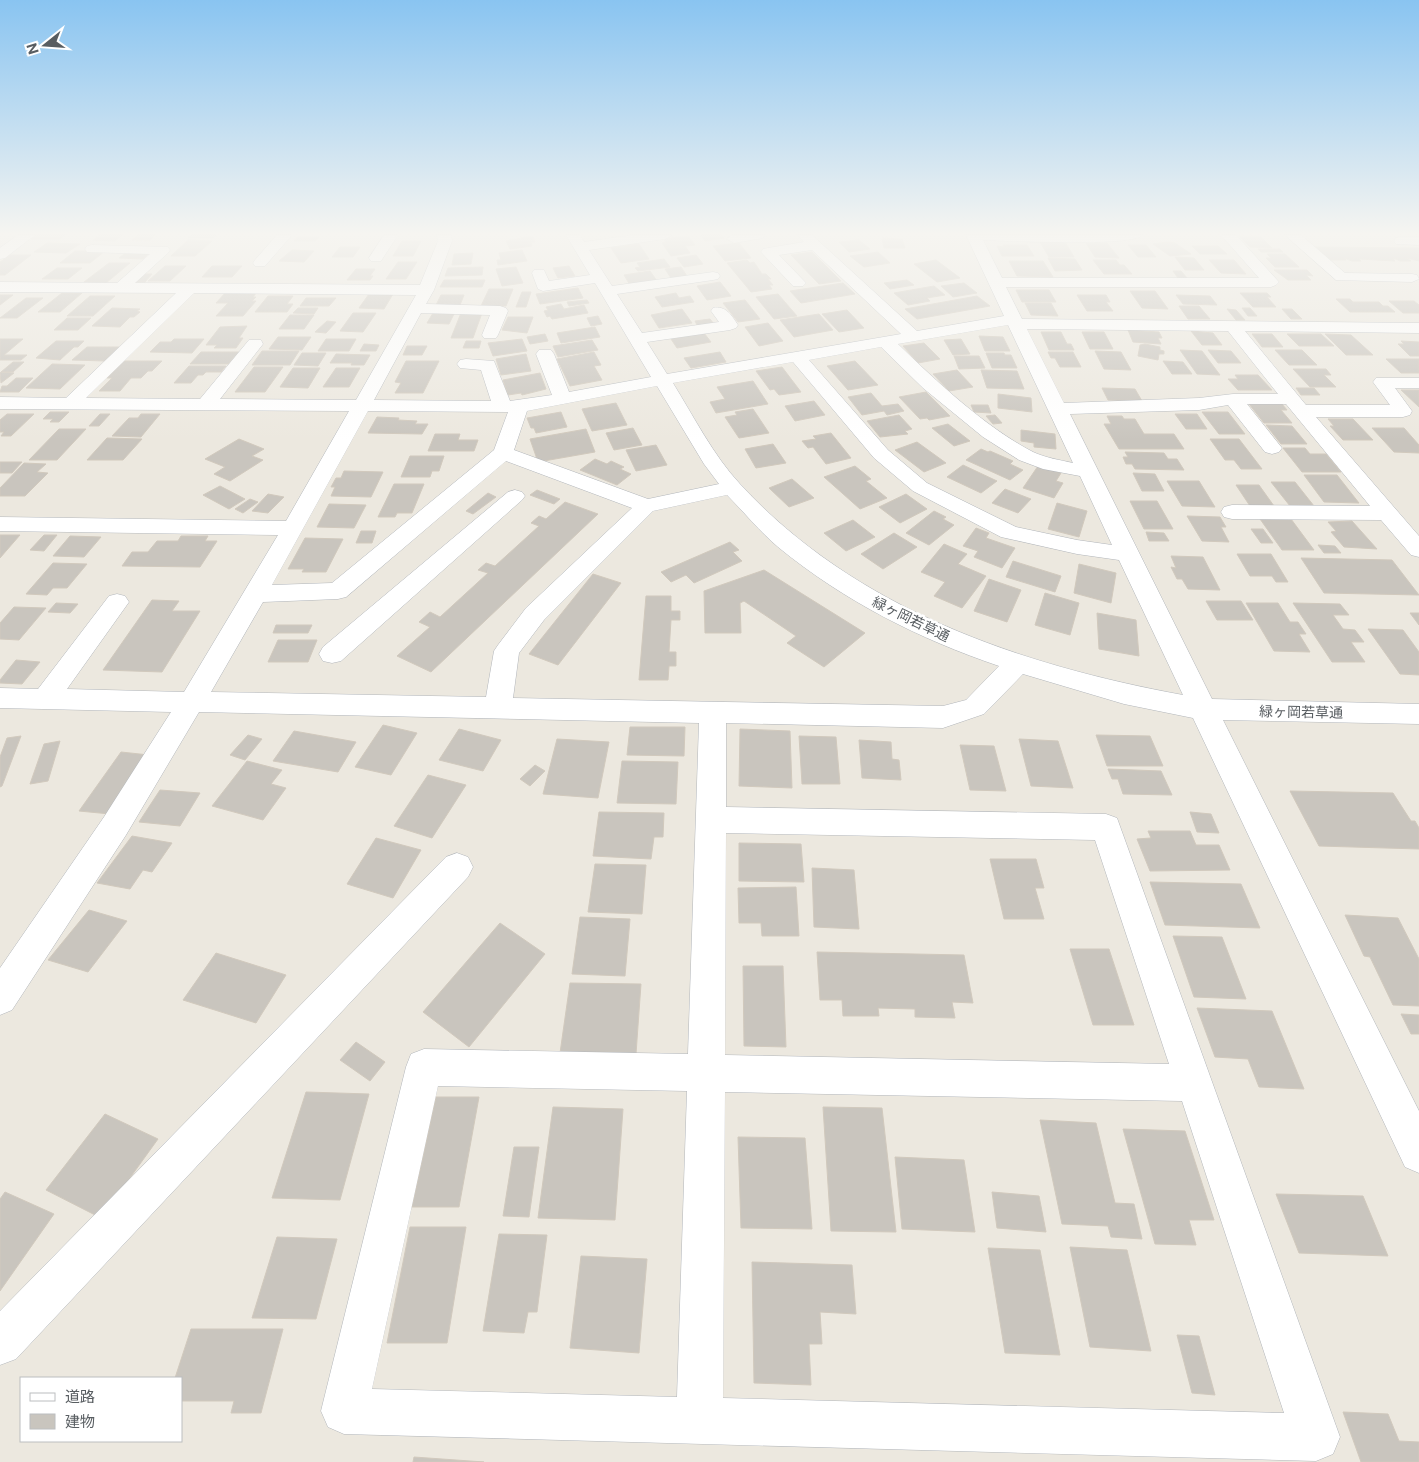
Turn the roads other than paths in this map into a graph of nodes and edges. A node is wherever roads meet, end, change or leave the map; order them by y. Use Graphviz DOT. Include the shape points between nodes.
graph roads {
  1 [pos="174,303"];
  2 [pos="419,303"];
  3 [pos="449,303"];
  4 [pos="615,303"];
  5 [pos="878,303"];
  6 [pos="1006,303"];
  7 [pos="719,311"];
  8 [pos="1014,321"];
  9 [pos="1233,327"];
  10 [pos="1419,328"];
  11 [pos="490,336"];
  12 [pos="913,336"];
  13 [pos="637,339"];
  14 [pos="885,341"];
  15 [pos="255,344"];
  16 [pos="545,354"];
  17 [pos="797,356"];
  18 [pos="466,364"];
  19 [pos="662,380"];
  20 [pos="1419,383"];
  21 [pos="563,399"];
  22 [pos="1233,399"];
  23 [pos="72,403"];
  24 [pos="206,404"];
  25 [pos="1296,405"];
  26 [pos="4,406"];
  27 [pos="362,406"];
  28 [pos="511,408"];
  29 [pos="1057,409"];
  30 [pos="1272,448"];
  31 [pos="503,453"];
  32 [pos="1087,471"];
  33 [pos="732,488"];
  34 [pos="515,496"];
  35 [pos="646,506"];
  36 [pos="1232,512"];
  37 [pos="1388,513"];
  38 [pos="0,524"];
  39 [pos="293,528"];
  40 [pos="1419,550"];
  41 [pos="1128,554"];
  42 [pos="338,591"];
  43 [pos="256,594"];
  44 [pos="117,602"];
  45 [pos="382,611"];
  46 [pos="332,654"];
  47 [pos="1018,663"];
  48 [pos="0,698"];
  49 [pos="46,698"];
  50 [pos="193,700"];
  51 [pos="498,707"];
  52 [pos="1203,709"];
  53 [pos="713,712"];
  54 [pos="1419,714"];
  55 [pos="711,820"];
  56 [pos="457,867"];
  57 [pos="0,998"];
  58 [pos="706,1073"];
  59 [pos="1193,1083"];
  60 [pos="1419,1153"];
  61 [pos="0,1343"];
  62 [pos="700,1421"];
  1 -- 23 [label="street"];
  2 -- 27 [label="street"];
  3 -- 11 [label="street" via="500,311"];
  4 -- 13 [label="street, 緑ヶ岡若草通"];
  5 -- 12 [label="street"];
  6 -- 8 [label="street"];
  7 -- 13 [label="street" via="730,325"];
  8 -- 9 [label="street"];
  8 -- 12 [label="street"];
  8 -- 29 [label="street"];
  9 -- 10 [label="street"];
  9 -- 25 [label="street"];
  12 -- 14 [label="street"];
  13 -- 19 [label="street, 緑ヶ岡若草通"];
  14 -- 17 [label="street"];
  14 -- 32 [label="street" via="929,384 990,433 1026,456 1050,465"];
  15 -- 24 [label="street"];
  16 -- 21 [label="street"];
  17 -- 19 [label="street" via="737,349"];
  17 -- 41 [label="street" via="880,454 920,487 1010,532"];
  18 -- 28 [label="street" via="488,365"];
  19 -- 21 [label="street"];
  19 -- 33 [label="street, 緑ヶ岡若草通"];
  20 -- 25 [label="street" via="1382,382 1403,411"];
  21 -- 28 [label="street"];
  22 -- 25 [label="street"];
  22 -- 29 [label="street" via="1199,404"];
  22 -- 30 [label="street"];
  23 -- 24 [label="street"];
  23 -- 26 [label="street"];
  24 -- 27 [label="street"];
  25 -- 37 [label="street"];
  27 -- 28 [label="street"];
  27 -- 39 [label="street"];
  28 -- 31 [label="street"];
  29 -- 32 [label="street"];
  31 -- 35 [label="street"];
  31 -- 42 [label="street"];
  32 -- 41 [label="street"];
  33 -- 35 [label="street"];
  33 -- 47 [label="street, 緑ヶ岡若草通" via="785,541 844,584 898,615 960,644"];
  34 -- 45 [label="street"];
  35 -- 51 [label="street" via="535,614 507,651"];
  36 -- 37 [label="street"];
  37 -- 40 [label="street"];
  38 -- 39 [label="street"];
  39 -- 43 [label="street"];
  41 -- 52 [label="street"];
  42 -- 43 [label="street"];
  42 -- 45 [label="street"];
  43 -- 50 [label="street"];
  44 -- 49 [label="street"];
  45 -- 46 [label="street"];
  47 -- 52 [label="street, 緑ヶ岡若草通" via="1124,694"];
  47 -- 53 [label="street" via="974,707 942,717"];
  48 -- 49 [label="street"];
  49 -- 50 [label="street"];
  50 -- 51 [label="street"];
  50 -- 57 [label="street" via="61,911"];
  51 -- 53 [label="street"];
  52 -- 54 [label="street, 緑ヶ岡若草通"];
  52 -- 60 [label="street"];
  53 -- 55 [label="street"];
  55 -- 58 [label="street"];
  55 -- 59 [label="street" via="1106,827"];
  56 -- 61 [label="street"];
  58 -- 59 [label="street"];
  58 -- 62 [label="street"];
  58 -- 62 [label="street" via="424,1067 344,1411"];
  59 -- 62 [label="street" via="1316,1437"];
}
